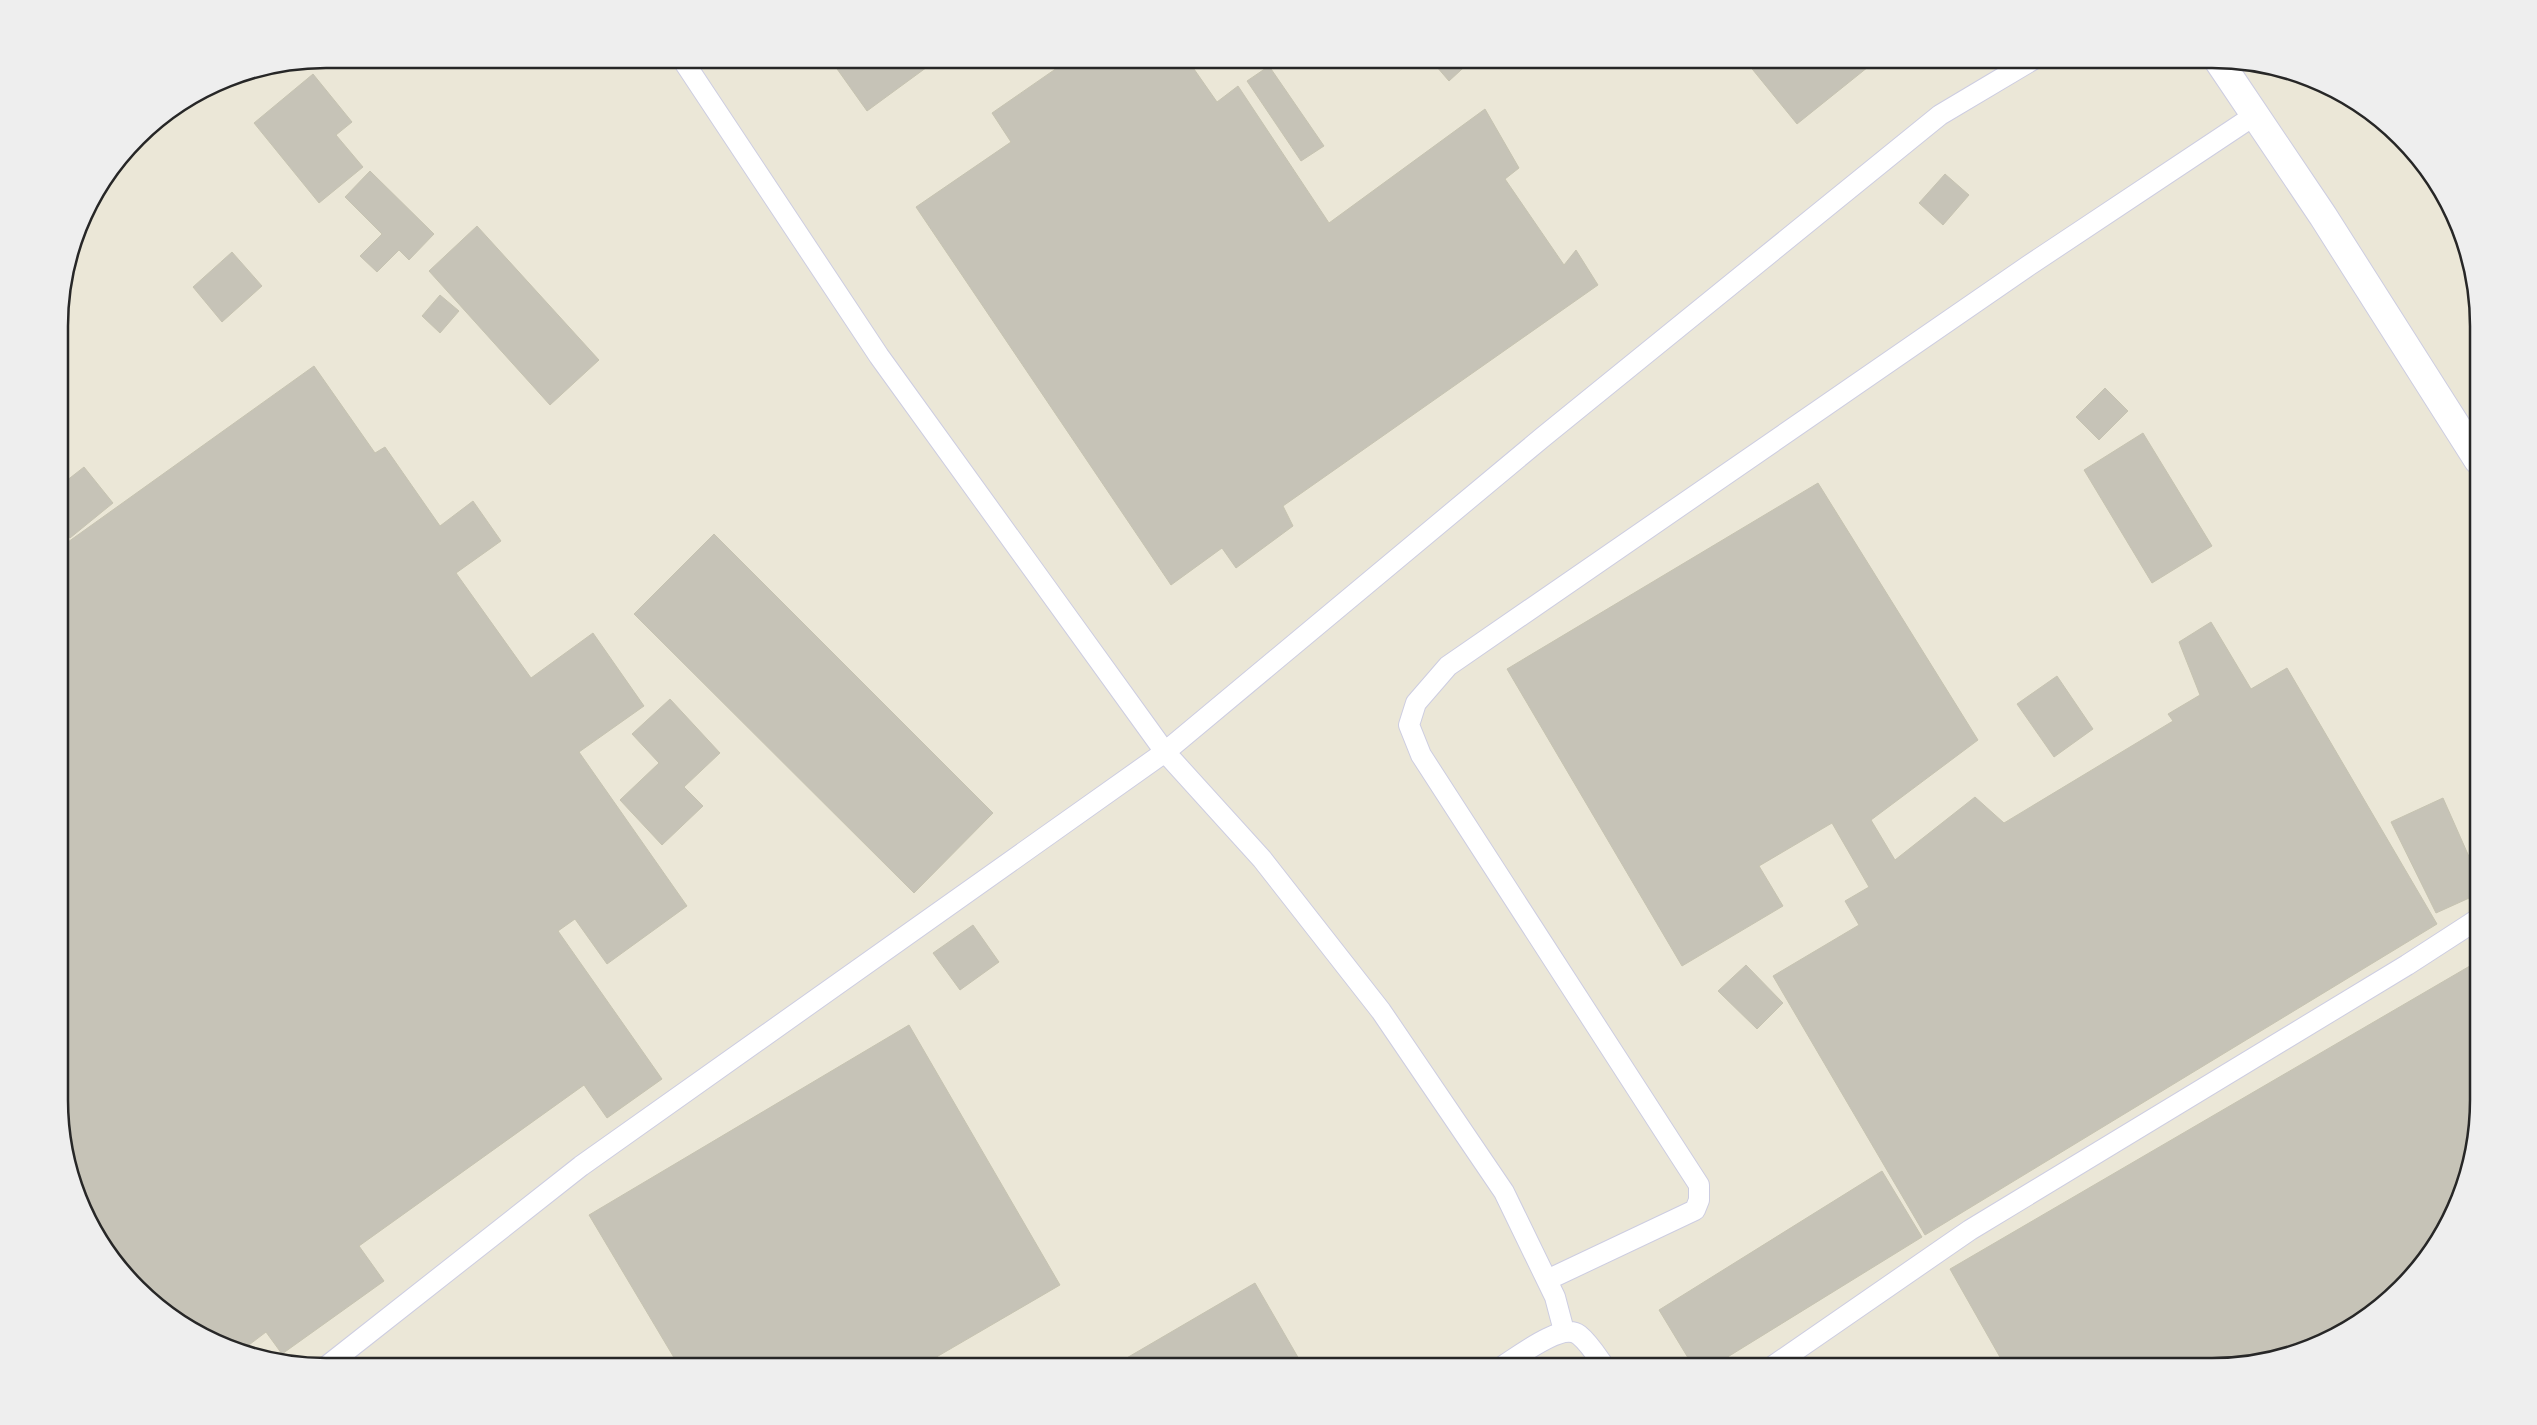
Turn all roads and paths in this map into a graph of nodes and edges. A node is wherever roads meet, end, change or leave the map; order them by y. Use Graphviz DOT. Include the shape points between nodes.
graph roads {
  1 [pos="687,67"];
  2 [pos="2020,67"];
  3 [pos="2223,68"];
  4 [pos="2255,115"];
  5 [pos="2470,447"];
  6 [pos="1165,752"];
  7 [pos="2470,924"];
  8 [pos="1547,1280"];
  9 [pos="1564,1331"];
  10 [pos="336,1358"];
  11 [pos="1516,1358"];
  12 [pos="1598,1358"];
  13 [pos="1785,1358"];
  1 -- 6 [label="lane" via="880,356"];
  2 -- 6 [label="lane" via="1940,114"];
  3 -- 4 [label="street"];
  4 -- 5 [label="street"];
  4 -- 8 [label="lane" via="2028,266 1448,666 1416,703 1409,725 1421,755 1699,1185 1695,1210"];
  6 -- 8 [label="lane" via="1262,859 1381,1011 1504,1192"];
  6 -- 10 [label="lane" via="581,1166"];
  7 -- 13 [label="lane" via="1970,1230"];
  8 -- 9 [label="lane"];
  9 -- 11 [label="lane"];
  9 -- 12 [label="lane" via="1578,1334"];
}
